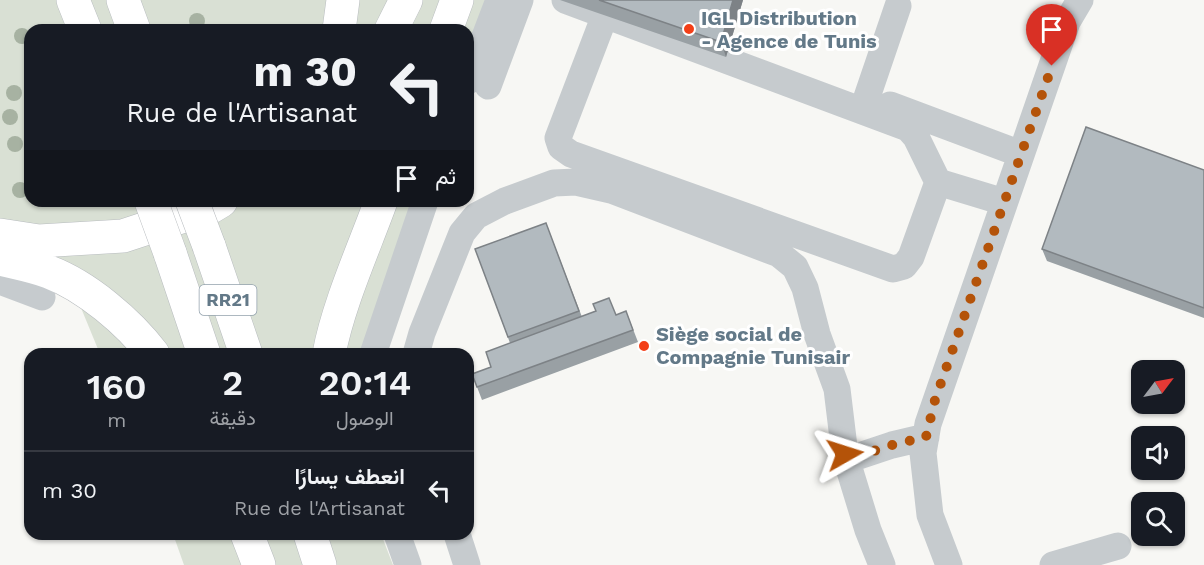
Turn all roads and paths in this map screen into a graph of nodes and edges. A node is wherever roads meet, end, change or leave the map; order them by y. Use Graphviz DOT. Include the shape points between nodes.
graph roads {
  1 [pos="73,0"];
  2 [pos="123,0"];
  3 [pos="343,0"];
  4 [pos="406,0"];
  5 [pos="458,0"];
  6 [pos="499,0"];
  7 [pos="520,0"];
  8 [pos="565,0"];
  9 [pos="1080,0"];
  10 [pos="898,6"];
  11 [pos="608,8"];
  12 [pos="83,24"];
  13 [pos="132,24"];
  14 [pos="340,24"];
  15 [pos="394,24"];
  16 [pos="448,24"];
  17 [pos="478,84"];
  18 [pos="867,96"];
  19 [pos="1021,154"];
  20 [pos="938,182"];
  21 [pos="1004,202"];
  22 [pos="148,207"];
  23 [pos="153,207"];
  24 [pos="194,207"];
  25 [pos="211,207"];
  26 [pos="379,207"];
  27 [pos="423,207"];
  28 [pos="0,218"];
  29 [pos="0,235"];
  30 [pos="0,259"];
  31 [pos="0,281"];
  32 [pos="42,297"];
  33 [pos="147,348"];
  34 [pos="202,348"];
  35 [pos="244,348"];
  36 [pos="330,348"];
  37 [pos="375,348"];
  38 [pos="418,348"];
  39 [pos="926,437"];
  40 [pos="847,460"];
  41 [pos="249,540"];
  42 [pos="266,540"];
  43 [pos="312,540"];
  44 [pos="335,540"];
  45 [pos="399,540"];
  46 [pos="459,540"];
  47 [pos="1118,546"];
  48 [pos="259,565"];
  49 [pos="274,565"];
  50 [pos="320,565"];
  51 [pos="341,565"];
  52 [pos="408,565"];
  53 [pos="467,565"];
  54 [pos="882,565"];
  55 [pos="949,565"];
  56 [pos="1053,565"];
  1 -- 12 [label="highway"];
  2 -- 13 [label="highway"];
  3 -- 14 [label="highway"];
  4 -- 15 [label="highway"];
  5 -- 16 [label="highway"];
  6 -- 17 [label="street"];
  7 -- 17 [label="street"];
  8 -- 11 [label="street"];
  9 -- 19 [label="street" via="1067,22"];
  10 -- 18 [label="street"];
  11 -- 18 [label="street" via="719,33"];
  11 -- 20 [label="street" via="908,128"];
  11 -- 20 [label="street" via="558,138 561,147 571,154 893,269 904,266 911,257"];
  18 -- 19 [label="street"];
  19 -- 21 [label="street"];
  20 -- 21 [label="street"];
  21 -- 39 [label="street" via="935,400"];
  22 -- 28 [label="highway" via="95,218"];
  23 -- 34 [label="highway, RR21, bridge"];
  24 -- 35 [label="highway, RR21, bridge"];
  25 -- 29 [label="highway" via="123,236 39,241"];
  26 -- 36 [label="highway"];
  27 -- 37 [label="street"];
  30 -- 33 [label="highway" via="50,272 85,290"];
  31 -- 32 [label="street"];
  38 -- 40 [label="street" via="462,233 476,216 554,183 576,182 611,190 779,254 795,267 837,389"];
  39 -- 40 [label="street"];
  39 -- 55 [label="street" via="923,453 930,515"];
  40 -- 54 [label="street"];
  41 -- 48 [label="highway"];
  42 -- 49 [label="highway"];
  43 -- 50 [label="highway"];
  44 -- 51 [label="highway"];
  45 -- 52 [label="street"];
  46 -- 53 [label="street"];
  47 -- 56 [label="street"];
}
